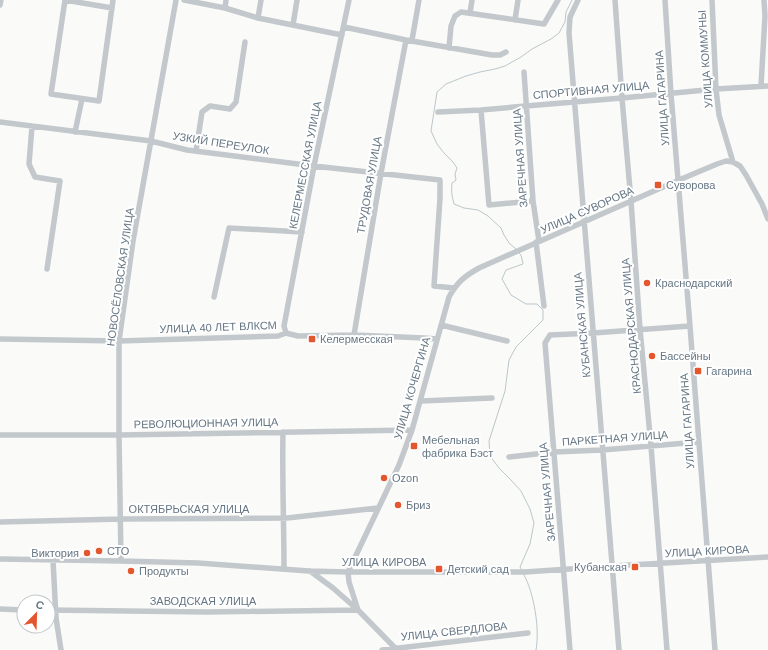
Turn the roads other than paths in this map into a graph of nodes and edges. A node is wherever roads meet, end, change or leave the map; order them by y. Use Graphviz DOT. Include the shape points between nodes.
graph roads {
  1 [pos="1,0"];
  2 [pos="65,0"];
  3 [pos="113,0"];
  4 [pos="176,0"];
  5 [pos="184,0"];
  6 [pos="226,0"];
  7 [pos="261,0"];
  8 [pos="297,0"];
  9 [pos="349,0"];
  10 [pos="419,0"];
  11 [pos="472,0"];
  12 [pos="518,0"];
  13 [pos="558,0"];
  14 [pos="578,0"];
  15 [pos="614,0"];
  16 [pos="665,0"];
  17 [pos="712,0"];
  18 [pos="764,0"];
  19 [pos="0,5"];
  20 [pos="112,8"];
  21 [pos="225,8"];
  22 [pos="470,13"];
  23 [pos="258,18"];
  24 [pos="515,20"];
  25 [pos="293,25"];
  26 [pos="344,27"];
  27 [pos="342,35"];
  28 [pos="406,40"];
  29 [pos="412,40"];
  30 [pos="244,42"];
  31 [pos="449,48"];
  32 [pos="506,52"];
  33 [pos="524,72"];
  34 [pos="761,86"];
  35 [pos="768,86"];
  36 [pos="716,89"];
  37 [pos="671,94"];
  38 [pos="622,98"];
  39 [pos="82,99"];
  40 [pos="574,102"];
  41 [pos="526,106"];
  42 [pos="481,110"];
  43 [pos="438,112"];
  44 [pos="0,122"];
  45 [pos="32,126"];
  46 [pos="75,132"];
  47 [pos="151,141"];
  48 [pos="196,151"];
  49 [pos="733,162"];
  50 [pos="314,166"];
  51 [pos="381,173"];
  52 [pos="679,180"];
  53 [pos="533,201"];
  54 [pos="631,201"];
  55 [pos="768,219"];
  56 [pos="584,222"];
  57 [pos="302,232"];
  58 [pos="537,242"];
  59 [pos="47,269"];
  60 [pos="454,288"];
  61 [pos="214,297"];
  62 [pos="544,306"];
  63 [pos="441,324"];
  64 [pos="690,326"];
  65 [pos="640,329"];
  66 [pos="286,333"];
  67 [pos="593,333"];
  68 [pos="354,335"];
  69 [pos="0,339"];
  70 [pos="437,339"];
  71 [pos="119,341"];
  72 [pos="507,341"];
  73 [pos="492,398"];
  74 [pos="421,401"];
  75 [pos="412,430"];
  76 [pos="283,432"];
  77 [pos="119,434"];
  78 [pos="0,435"];
  79 [pos="699,442"];
  80 [pos="651,446"];
  81 [pos="602,450"];
  82 [pos="554,452"];
  83 [pos="509,457"];
  84 [pos="378,508"];
  85 [pos="284,518"];
  86 [pos="120,519"];
  87 [pos="0,522"];
  88 [pos="768,557"];
  89 [pos="0,559"];
  90 [pos="53,560"];
  91 [pos="121,560"];
  92 [pos="708,561"];
  93 [pos="660,563"];
  94 [pos="613,566"];
  95 [pos="284,569"];
  96 [pos="563,570"];
  97 [pos="309,571"];
  98 [pos="348,572"];
  99 [pos="55,594"];
  100 [pos="0,609"];
  101 [pos="16,610"];
  102 [pos="56,610"];
  103 [pos="358,610"];
  104 [pos="528,633"];
  105 [pos="396,649"];
  106 [pos="61,650"];
  107 [pos="382,650"];
  108 [pos="570,650"];
  109 [pos="619,650"];
  110 [pos="667,650"];
  111 [pos="715,650"];
  1 -- 19 [label="street"];
  2 -- 20 [label="street"];
  2 -- 39 [label="street" via="51,94"];
  3 -- 20 [label="street"];
  4 -- 47 [label="street, НОВОСЁЛОВСКАЯ УЛИЦА"];
  5 -- 21 [label="street"];
  6 -- 21 [label="street"];
  7 -- 23 [label="street"];
  8 -- 25 [label="street"];
  9 -- 26 [label="street, КЕЛЕРМЕССКАЯ УЛИЦА"];
  10 -- 29 [label="street"];
  11 -- 22 [label="street"];
  12 -- 24 [label="street"];
  13 -- 24 [label="street" via="544,24"];
  14 -- 40 [label="street, КУБАНСКАЯ УЛИЦА" via="570,17 569,33"];
  15 -- 38 [label="street, КРАСНОДАРСКАЯ УЛИЦА"];
  16 -- 37 [label="street, УЛИЦА ГАГАРИНА"];
  17 -- 36 [label="street, УЛИЦА КОММУНЫ"];
  18 -- 34 [label="street"];
  20 -- 39 [label="street" via="99,101"];
  21 -- 23 [label="street"];
  22 -- 24 [label="street"];
  22 -- 31 [label="street" via="461,12 455,16 451,26"];
  23 -- 25 [label="street"];
  25 -- 27 [label="street"];
  26 -- 27 [label="street, КЕЛЕРМЕССКАЯ УЛИЦА"];
  26 -- 28 [label="street"];
  27 -- 50 [label="street, КЕЛЕРМЕССКАЯ УЛИЦА"];
  28 -- 29 [label="street"];
  28 -- 51 [label="street, ТРУДОВАЯ УЛИЦА"];
  29 -- 31 [label="street"];
  30 -- 48 [label="street" via="236,102 230,109 210,106 202,112"];
  31 -- 32 [label="street" via="492,55"];
  33 -- 41 [label="street, ЗАРЕЧНАЯ УЛИЦА"];
  34 -- 35 [label="street, СПОРТИВНАЯ УЛИЦА"];
  34 -- 36 [label="street, СПОРТИВНАЯ УЛИЦА"];
  36 -- 37 [label="street, СПОРТИВНАЯ УЛИЦА"];
  36 -- 49 [label="street, УЛИЦА КОММУНЫ" via="719,115"];
  37 -- 38 [label="street, СПОРТИВНАЯ УЛИЦА"];
  37 -- 52 [label="street, УЛИЦА ГАГАРИНА"];
  38 -- 40 [label="street, СПОРТИВНАЯ УЛИЦА"];
  38 -- 54 [label="street, КРАСНОДАРСКАЯ УЛИЦА"];
  39 -- 46 [label="street"];
  40 -- 41 [label="street, СПОРТИВНАЯ УЛИЦА"];
  40 -- 56 [label="street, КУБАНСКАЯ УЛИЦА"];
  41 -- 42 [label="street, СПОРТИВНАЯ УЛИЦА"];
  41 -- 53 [label="street, ЗАРЕЧНАЯ УЛИЦА"];
  42 -- 43 [label="street, СПОРТИВНАЯ УЛИЦА"];
  42 -- 53 [label="street" via="490,205"];
  44 -- 45 [label="street, УЗКИЙ ПЕРЕУЛОК"];
  45 -- 46 [label="street, УЗКИЙ ПЕРЕУЛОК"];
  45 -- 59 [label="street" via="29,164 35,177 60,181"];
  46 -- 47 [label="street, УЗКИЙ ПЕРЕУЛОК"];
  47 -- 48 [label="street, УЗКИЙ ПЕРЕУЛОК"];
  47 -- 71 [label="street, НОВОСЁЛОВСКАЯ УЛИЦА"];
  48 -- 50 [label="street, УЗКИЙ ПЕРЕУЛОК"];
  49 -- 52 [label="street, УЛИЦА СУВОРОВА" via="726,161"];
  49 -- 55 [label="street" via="740,166 746,175"];
  50 -- 51 [label="street, УЗКИЙ ПЕРЕУЛОК"];
  50 -- 57 [label="street, КЕЛЕРМЕССКАЯ УЛИЦА"];
  51 -- 60 [label="street, УЗКИЙ ПЕРЕУЛОК" via="440,180 434,286"];
  51 -- 68 [label="street, ТРУДОВАЯ УЛИЦА"];
  52 -- 54 [label="street, УЛИЦА СУВОРОВА"];
  52 -- 64 [label="street, УЛИЦА ГАГАРИНА"];
  53 -- 58 [label="street, ЗАРЕЧНАЯ УЛИЦА"];
  54 -- 56 [label="street, УЛИЦА СУВОРОВА"];
  54 -- 65 [label="street, КРАСНОДАРСКАЯ УЛИЦА"];
  56 -- 58 [label="street, УЛИЦА СУВОРОВА"];
  56 -- 67 [label="street, КУБАНСКАЯ УЛИЦА"];
  57 -- 61 [label="street" via="229,228"];
  57 -- 66 [label="street, КЕЛЕРМЕССКАЯ УЛИЦА" via="284,326"];
  58 -- 60 [label="street, УЛИЦА СУВОРОВА" via="467,275"];
  58 -- 62 [label="street, ЗАРЕЧНАЯ УЛИЦА"];
  60 -- 63 [label="street, УЛИЦА КОЧЕРГИНА"];
  63 -- 70 [label="street, УЛИЦА КОЧЕРГИНА"];
  63 -- 72 [label="street"];
  64 -- 65 [label="street"];
  64 -- 79 [label="street, УЛИЦА ГАГАРИНА"];
  65 -- 67 [label="street"];
  65 -- 80 [label="street, КРАСНОДАРСКАЯ УЛИЦА"];
  66 -- 68 [label="street, УЛИЦА 40 ЛЕТ ВЛКСМ" via="298,336"];
  66 -- 71 [label="street, УЛИЦА 40 ЛЕТ ВЛКСМ" via="278,336"];
  67 -- 81 [label="street, КУБАНСКАЯ УЛИЦА"];
  67 -- 82 [label="street, ЗАРЕЧНАЯ УЛИЦА" via="550,334 545,343"];
  68 -- 70 [label="street, УЛИЦА 40 ЛЕТ ВЛКСМ"];
  69 -- 71 [label="street, УЛИЦА 40 ЛЕТ ВЛКСМ"];
  70 -- 74 [label="street, УЛИЦА КОЧЕРГИНА"];
  71 -- 77 [label="street, НОВОСЁЛОВСКАЯ УЛИЦА"];
  73 -- 74 [label="street"];
  74 -- 75 [label="street, УЛИЦА КОЧЕРГИНА"];
  75 -- 76 [label="street, РЕВОЛЮЦИОННАЯ УЛИЦА"];
  75 -- 84 [label="street, УЛИЦА КОЧЕРГИНА" via="399,465"];
  76 -- 77 [label="street, РЕВОЛЮЦИОННАЯ УЛИЦА"];
  76 -- 85 [label="street"];
  77 -- 78 [label="street, РЕВОЛЮЦИОННАЯ УЛИЦА"];
  77 -- 86 [label="street, НОВОСЁЛОВСКАЯ УЛИЦА"];
  79 -- 80 [label="street, ПАРКЕТНАЯ УЛИЦА"];
  79 -- 92 [label="street, УЛИЦА ГАГАРИНА"];
  80 -- 81 [label="street, ПАРКЕТНАЯ УЛИЦА"];
  80 -- 93 [label="street, КРАСНОДАРСКАЯ УЛИЦА"];
  81 -- 82 [label="street, ПАРКЕТНАЯ УЛИЦА"];
  81 -- 94 [label="street, КУБАНСКАЯ УЛИЦА"];
  82 -- 83 [label="street, ПАРКЕТНАЯ УЛИЦА"];
  82 -- 96 [label="street, ЗАРЕЧНАЯ УЛИЦА"];
  84 -- 85 [label="street, ОКТЯБРЬСКАЯ УЛИЦА"];
  84 -- 98 [label="street, УЛИЦА КОЧЕРГИНА"];
  85 -- 86 [label="street, ОКТЯБРЬСКАЯ УЛИЦА"];
  85 -- 95 [label="street"];
  86 -- 87 [label="street, ОКТЯБРЬСКАЯ УЛИЦА"];
  86 -- 91 [label="street, НОВОСЁЛОВСКАЯ УЛИЦА"];
  88 -- 92 [label="street, УЛИЦА КИРОВА"];
  89 -- 90 [label="street, УЛИЦА КИРОВА"];
  90 -- 91 [label="street, УЛИЦА КИРОВА"];
  90 -- 99 [label="street"];
  91 -- 95 [label="street, УЛИЦА КИРОВА"];
  92 -- 93 [label="street, УЛИЦА КИРОВА"];
  92 -- 111 [label="street, УЛИЦА ГАГАРИНА"];
  93 -- 94 [label="street, УЛИЦА КИРОВА"];
  93 -- 110 [label="street, КРАСНОДАРСКАЯ УЛИЦА"];
  94 -- 96 [label="street, УЛИЦА КИРОВА"];
  94 -- 109 [label="street, КУБАНСКАЯ УЛИЦА"];
  95 -- 97 [label="street, УЛИЦА КИРОВА"];
  96 -- 98 [label="street, УЛИЦА КИРОВА"];
  96 -- 108 [label="street, ЗАРЕЧНАЯ УЛИЦА"];
  97 -- 98 [label="street, УЛИЦА КИРОВА"];
  97 -- 103 [label="street"];
  98 -- 103 [label="street"];
  100 -- 101 [label="street"];
  102 -- 103 [label="street, ЗАВОДСКАЯ УЛИЦА"];
  102 -- 106 [label="street"];
  103 -- 105 [label="street"];
  104 -- 105 [label="street, УЛИЦА СВЕРДЛОВА"];
  105 -- 107 [label="street, УЛИЦА СВЕРДЛОВА"];
}
